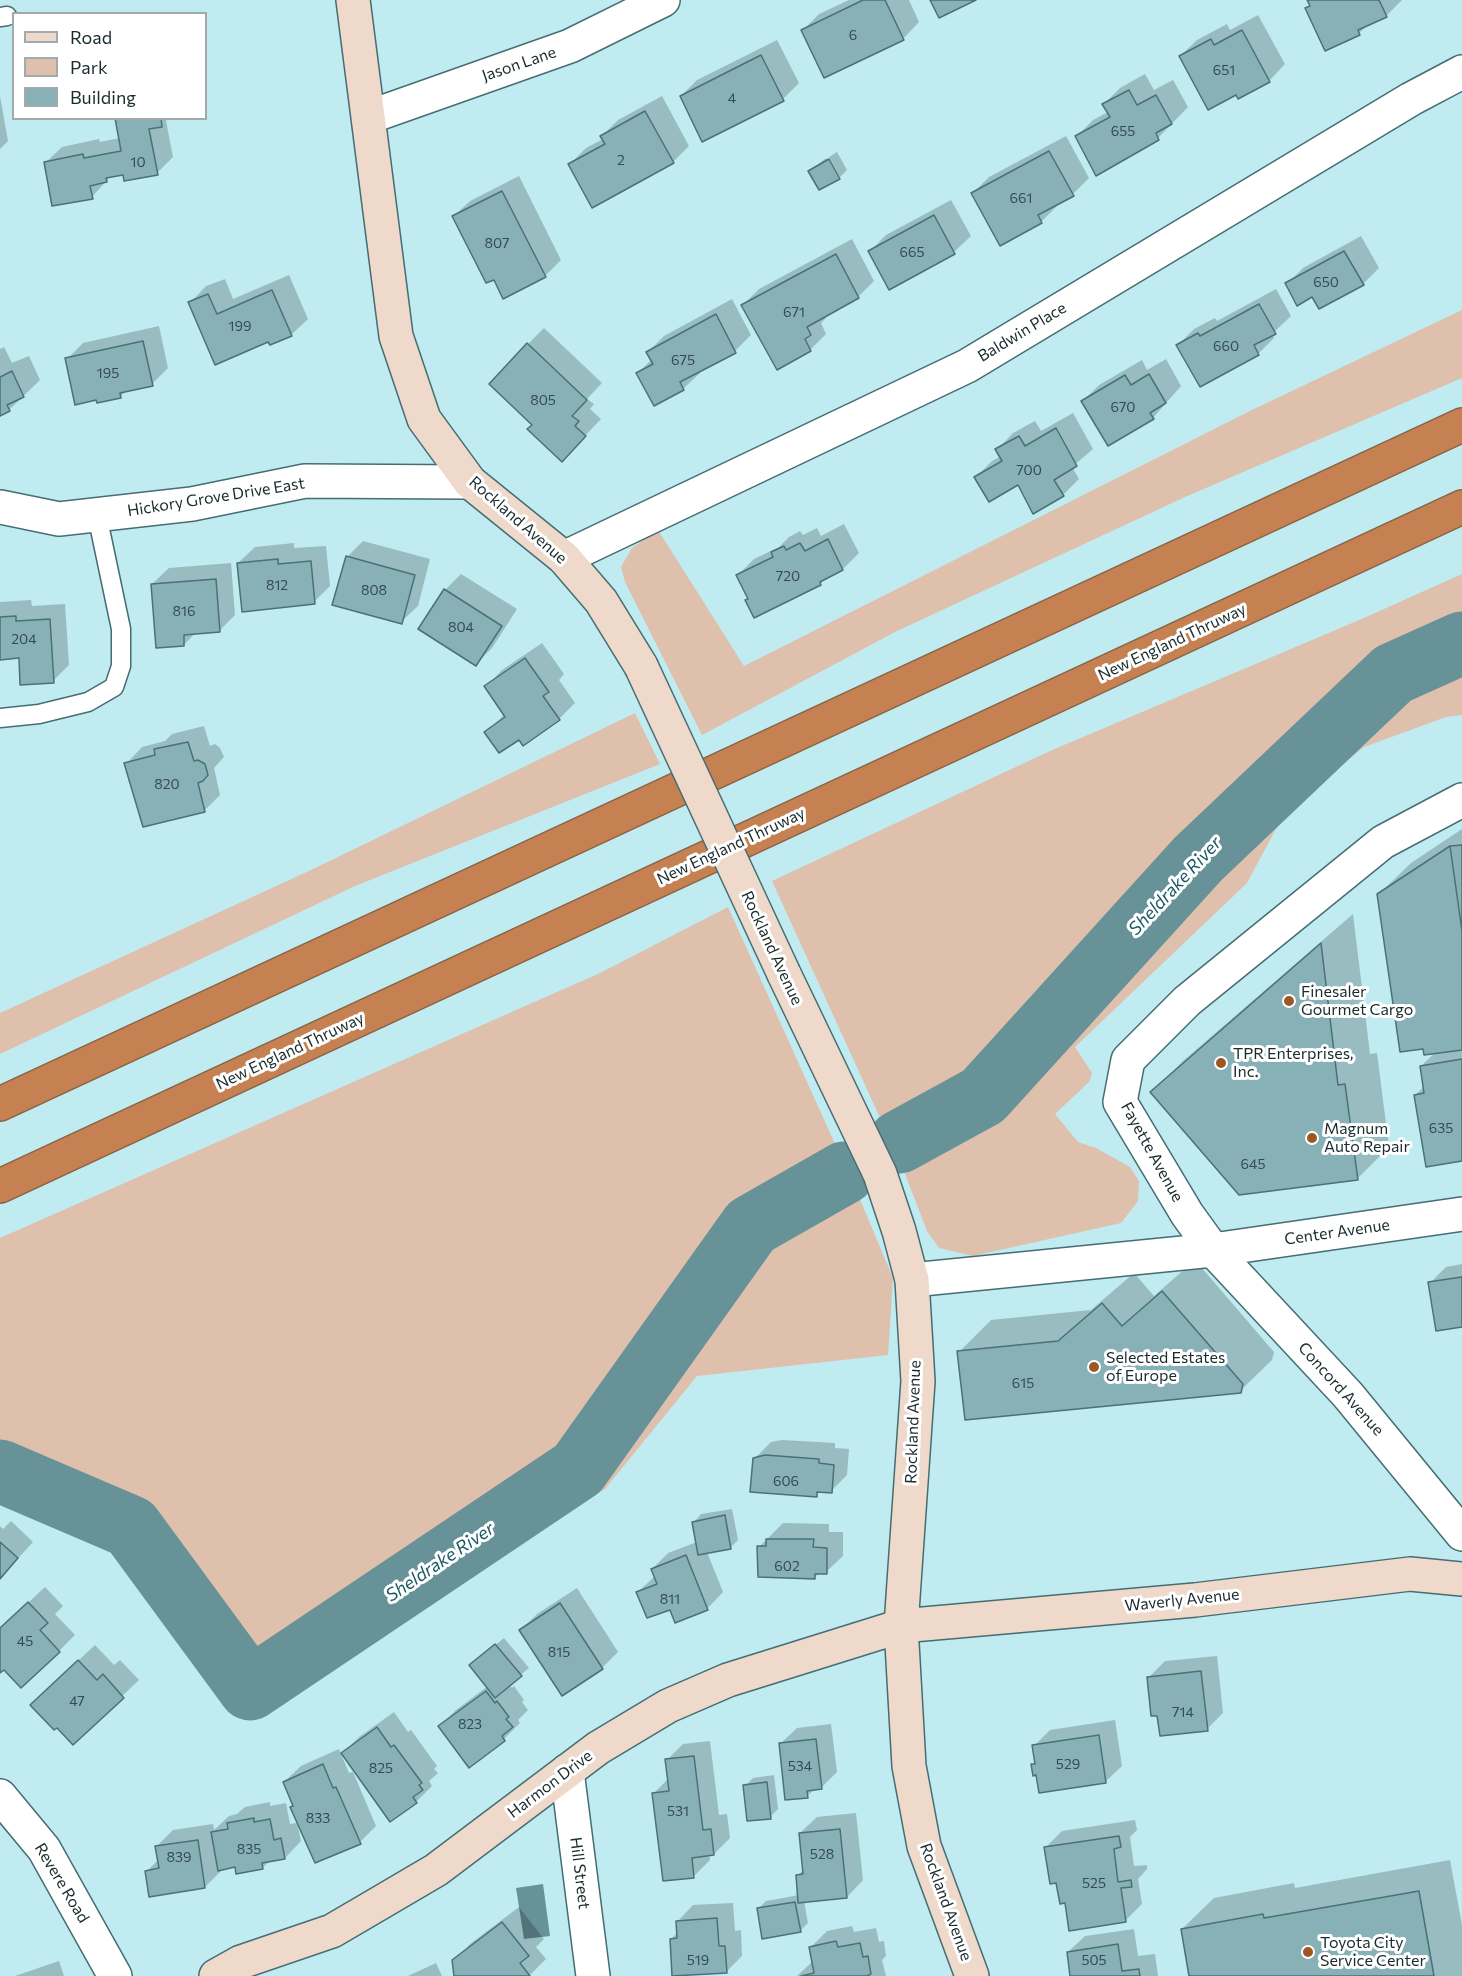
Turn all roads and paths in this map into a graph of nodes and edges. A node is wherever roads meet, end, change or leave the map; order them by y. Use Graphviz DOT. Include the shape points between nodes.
graph roads {
  1 [pos="353,0"];
  2 [pos="663,0"];
  3 [pos="1462,72"];
  4 [pos="369,117"];
  5 [pos="1462,425"];
  6 [pos="470,482"];
  7 [pos="0,507"];
  8 [pos="1462,507"];
  9 [pos="97,515"];
  10 [pos="564,558"];
  11 [pos="0,718"];
  12 [pos="1462,800"];
  13 [pos="0,1104"];
  14 [pos="0,1186"];
  15 [pos="1462,1214"];
  16 [pos="1213,1250"];
  17 [pos="912,1280"];
  18 [pos="1462,1534"];
  19 [pos="1462,1579"];
  20 [pos="901,1626"];
  21 [pos="567,1771"];
  22 [pos="0,1796"];
  23 [pos="115,1976"];
  24 [pos="216,1976"];
  25 [pos="593,1976"];
  26 [pos="972,1976"];
  1 -- 4 [label="street, Rockland Avenue"];
  2 -- 4 [label="street, Jason Lane" via="570,46"];
  3 -- 10 [label="street, Baldwin Place" via="967,366"];
  4 -- 6 [label="street, Rockland Avenue" via="396,336 424,419"];
  5 -- 13 [label="highway"];
  6 -- 9 [label="street, Hickory Grove Drive East" via="305,482 192,504"];
  6 -- 10 [label="street, Rockland Avenue"];
  7 -- 9 [label="street, Hickory Grove Drive East" via="59,519"];
  8 -- 14 [label="highway, New England Thruway"];
  9 -- 11 [label="lane" via="121,629 121,666 114,687 88,702 39,714"];
  10 -- 17 [label="street, Rockland Avenue, bridge" via="601,601 641,666 880,1174"];
  12 -- 16 [label="street, Fayette Avenue" via="1383,842 1187,1000 1128,1060 1120,1102"];
  15 -- 16 [label="street, Center Avenue"];
  16 -- 17 [label="street"];
  16 -- 18 [label="street, Concord Avenue" via="1348,1395"];
  17 -- 20 [label="street, Rockland Avenue" via="918,1381"];
  19 -- 20 [label="street, Waverly Avenue" via="1410,1574 1195,1600"];
  20 -- 21 [label="street, Harmon Drive" via="728,1680 668,1707"];
  20 -- 26 [label="street, Rockland Avenue" via="909,1766 924,1846"];
  21 -- 24 [label="street, Harmon Drive" via="436,1870 332,1931 241,1962"];
  21 -- 25 [label="street, Hill Street"];
  22 -- 23 [label="street, Revere Road" via="44,1849"];
}
